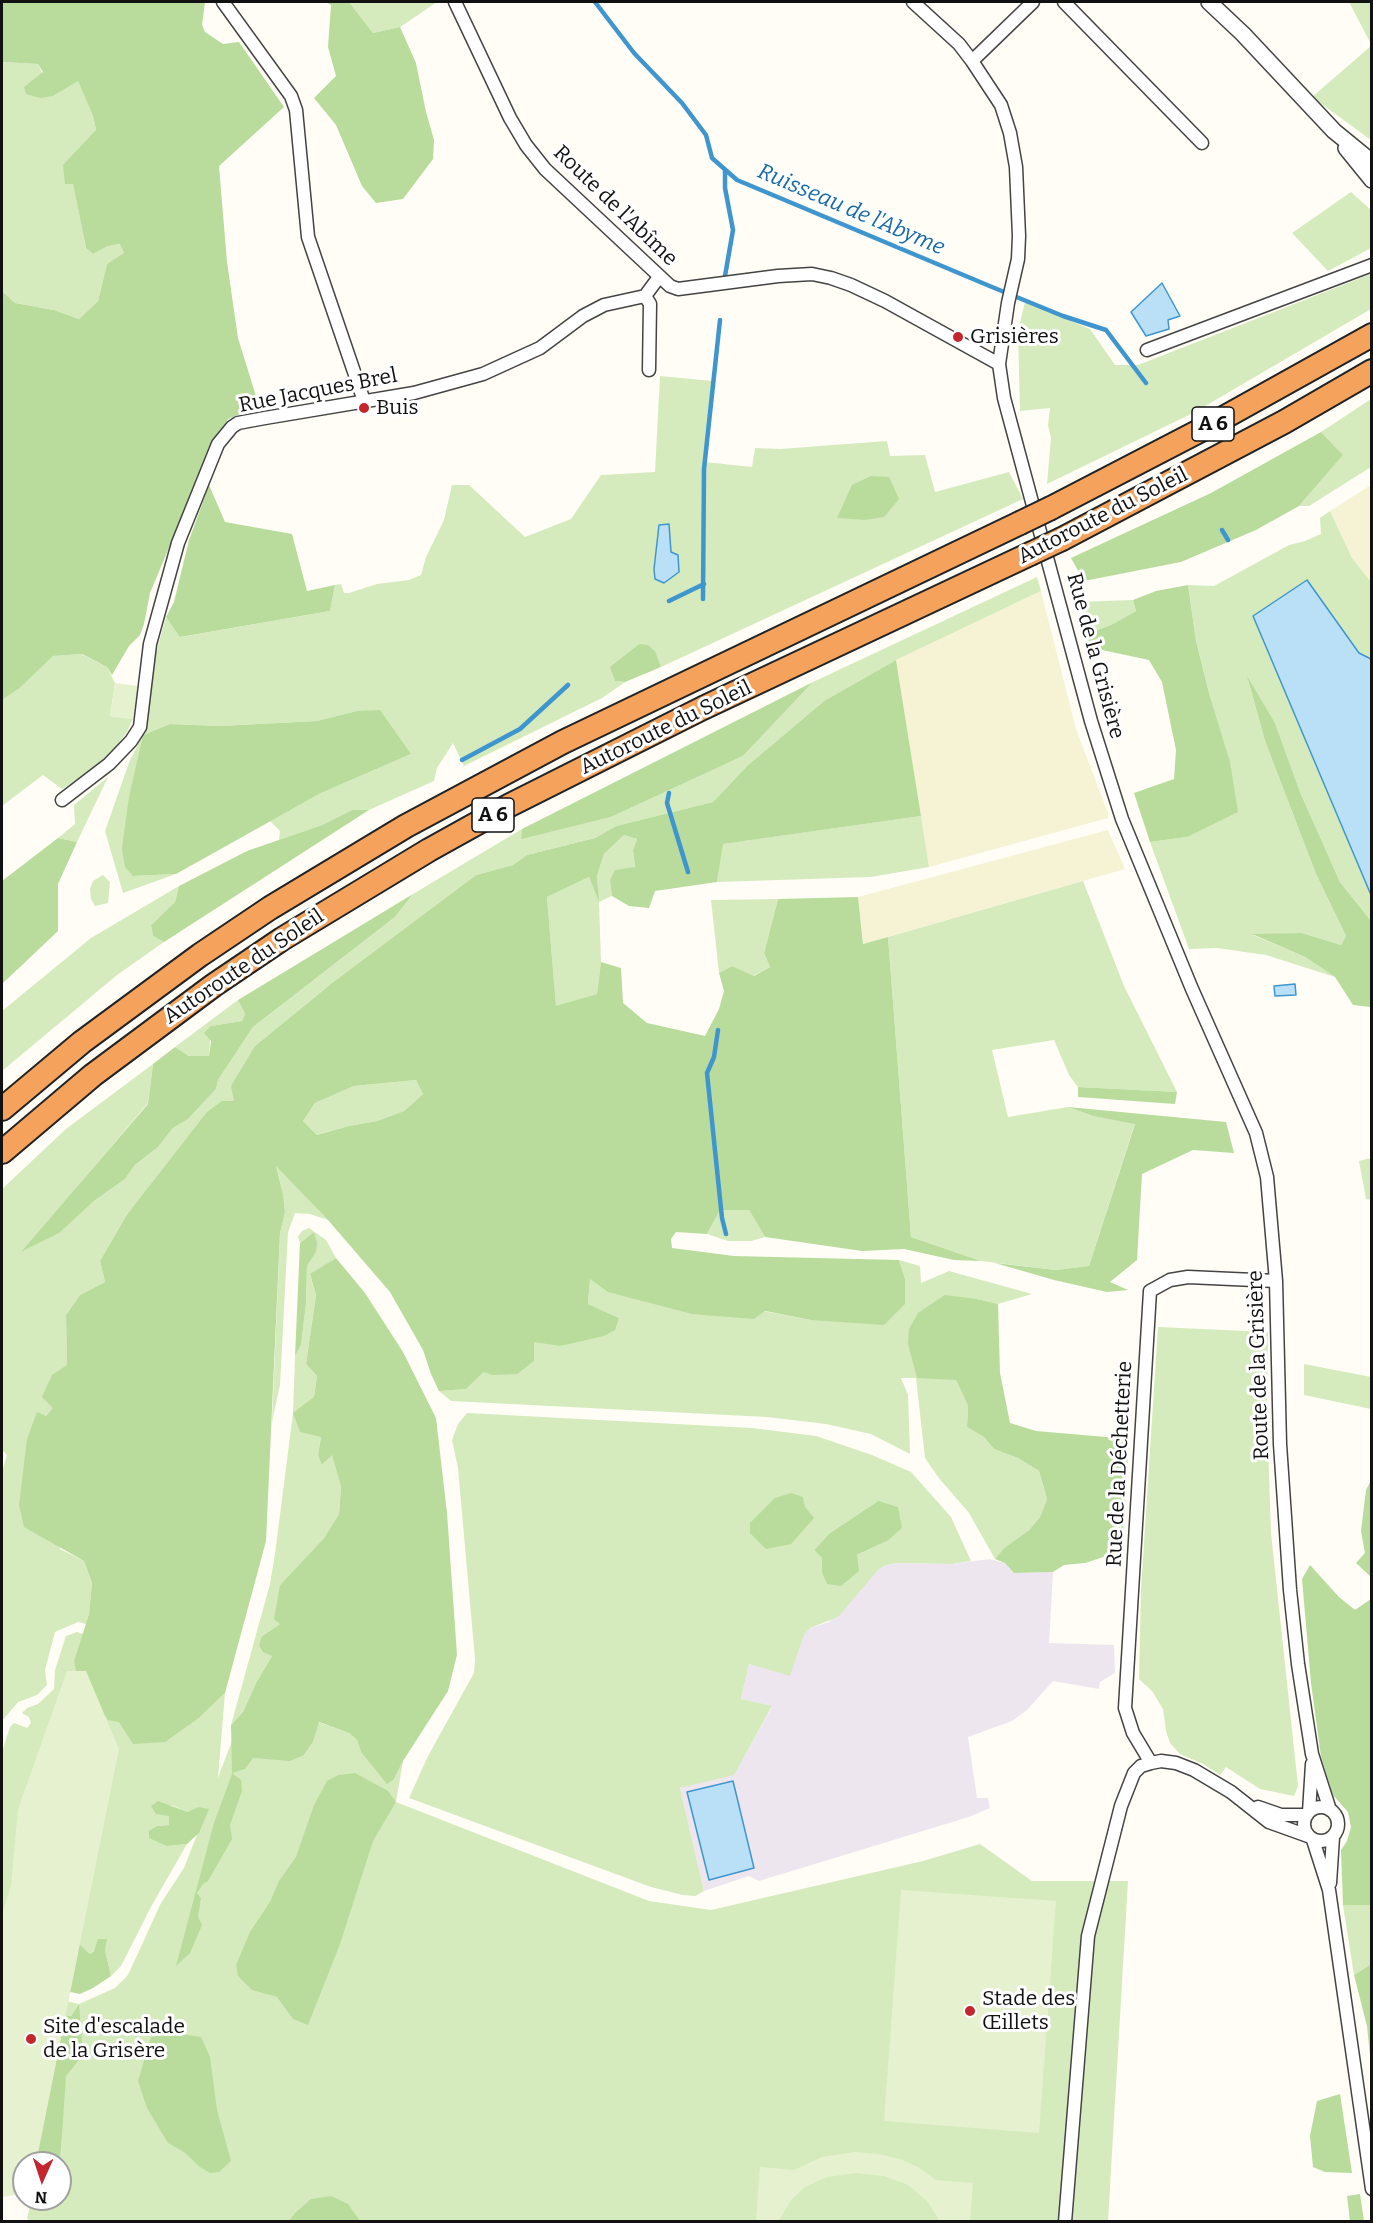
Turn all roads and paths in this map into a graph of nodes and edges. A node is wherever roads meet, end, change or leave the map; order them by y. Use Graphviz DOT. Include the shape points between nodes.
graph roads {
  1 [pos="223,2"];
  2 [pos="455,2"];
  3 [pos="913,2"];
  4 [pos="1033,2"];
  5 [pos="1064,2"];
  6 [pos="1209,2"];
  7 [pos="972,61"];
  8 [pos="1334,131"];
  9 [pos="1202,143"];
  10 [pos="1371,162"];
  11 [pos="1371,180"];
  12 [pos="1371,265"];
  13 [pos="659,277"];
  14 [pos="645,296"];
  15 [pos="1371,335"];
  16 [pos="1147,350"];
  17 [pos="999,364"];
  18 [pos="650,370"];
  19 [pos="1371,371"];
  20 [pos="364,401"];
  21 [pos="62,800"];
  22 [pos="1192,988"];
  23 [pos="2,1109"];
  24 [pos="2,1152"];
  25 [pos="1276,1281"];
  26 [pos="1312,1754"];
  27 [pos="1151,1763"];
  28 [pos="1248,1804"];
  29 [pos="1330,1810"];
  30 [pos="1308,1814"];
  31 [pos="1333,1837"];
  32 [pos="1311,1838"];
  33 [pos="1329,1890"];
  34 [pos="1371,2189"];
  35 [pos="1065,2222"];
  1 -- 20 [label="street" via="291,96 296,110 308,237"];
  2 -- 13 [label="street, Route de l'Abîme" via="526,145 545,169"];
  3 -- 7 [label="street, Rue de la Grisière"];
  4 -- 7 [label="street"];
  5 -- 9 [label="street"];
  6 -- 8 [label="street"];
  7 -- 17 [label="street, Rue de la Grisière" via="1001,105 1016,167 1018,259"];
  8 -- 10 [label="street"];
  8 -- 11 [label="street"];
  12 -- 16 [label="street"];
  13 -- 14 [label="street"];
  13 -- 17 [label="street, Route de l'Abîme" via="678,290 778,276 812,274 831,278 885,302"];
  14 -- 18 [label="street" via="650,304"];
  14 -- 20 [label="street, Rue Jacques Brel" via="604,305 540,348 483,374 414,393"];
  15 -- 23 [label="highway, Autoroute du Soleil / A 6, bridge" via="1051,508 563,742 406,826 270,908 200,956 82,1042"];
  17 -- 22 [label="street, Rue de la Grisière" via="1004,398 1091,721 1122,819"];
  19 -- 24 [label="highway, Autoroute du Soleil / A 6, bridge" via="1284,422 1062,539 703,708 510,805 387,874 282,939 177,1012 93,1075"];
  20 -- 21 [label="street, Rue Jacques Brel" via="238,423 218,444 178,543 162,598 150,644 140,727 109,764"];
  22 -- 25 [label="street, Route de la Grisière" via="1256,1133 1267,1176"];
  25 -- 26 [label="street, Route de la Grisière" via="1280,1443 1290,1590"];
  25 -- 27 [label="street, Rue de la Déchetterie" via="1188,1277 1170,1280 1150,1291 1125,1708 1133,1733"];
  26 -- 29 [label="street, Route de la Grisière"];
  26 -- 30 [label="street, Route de la Grisière"];
  27 -- 28 [label="street" via="1176,1763 1194,1770"];
  27 -- 35 [label="street" via="1141,1766 1128,1783 1088,1936"];
  28 -- 30 [label="street" via="1281,1815"];
  28 -- 32 [label="street" via="1269,1822"];
  29 -- 30 [label="street" via="1319,1807"];
  29 -- 31 [label="street, Route de la Grisière" via="1338,1819"];
  30 -- 32 [label="street, Route de la Grisière" via="1304,1826"];
  31 -- 32 [label="street" via="1323,1842"];
  31 -- 33 [label="street, Route de la Grisière"];
  32 -- 33 [label="street, Route de la Grisière"];
  33 -- 34 [label="street, Route de la Grisière"];
}
